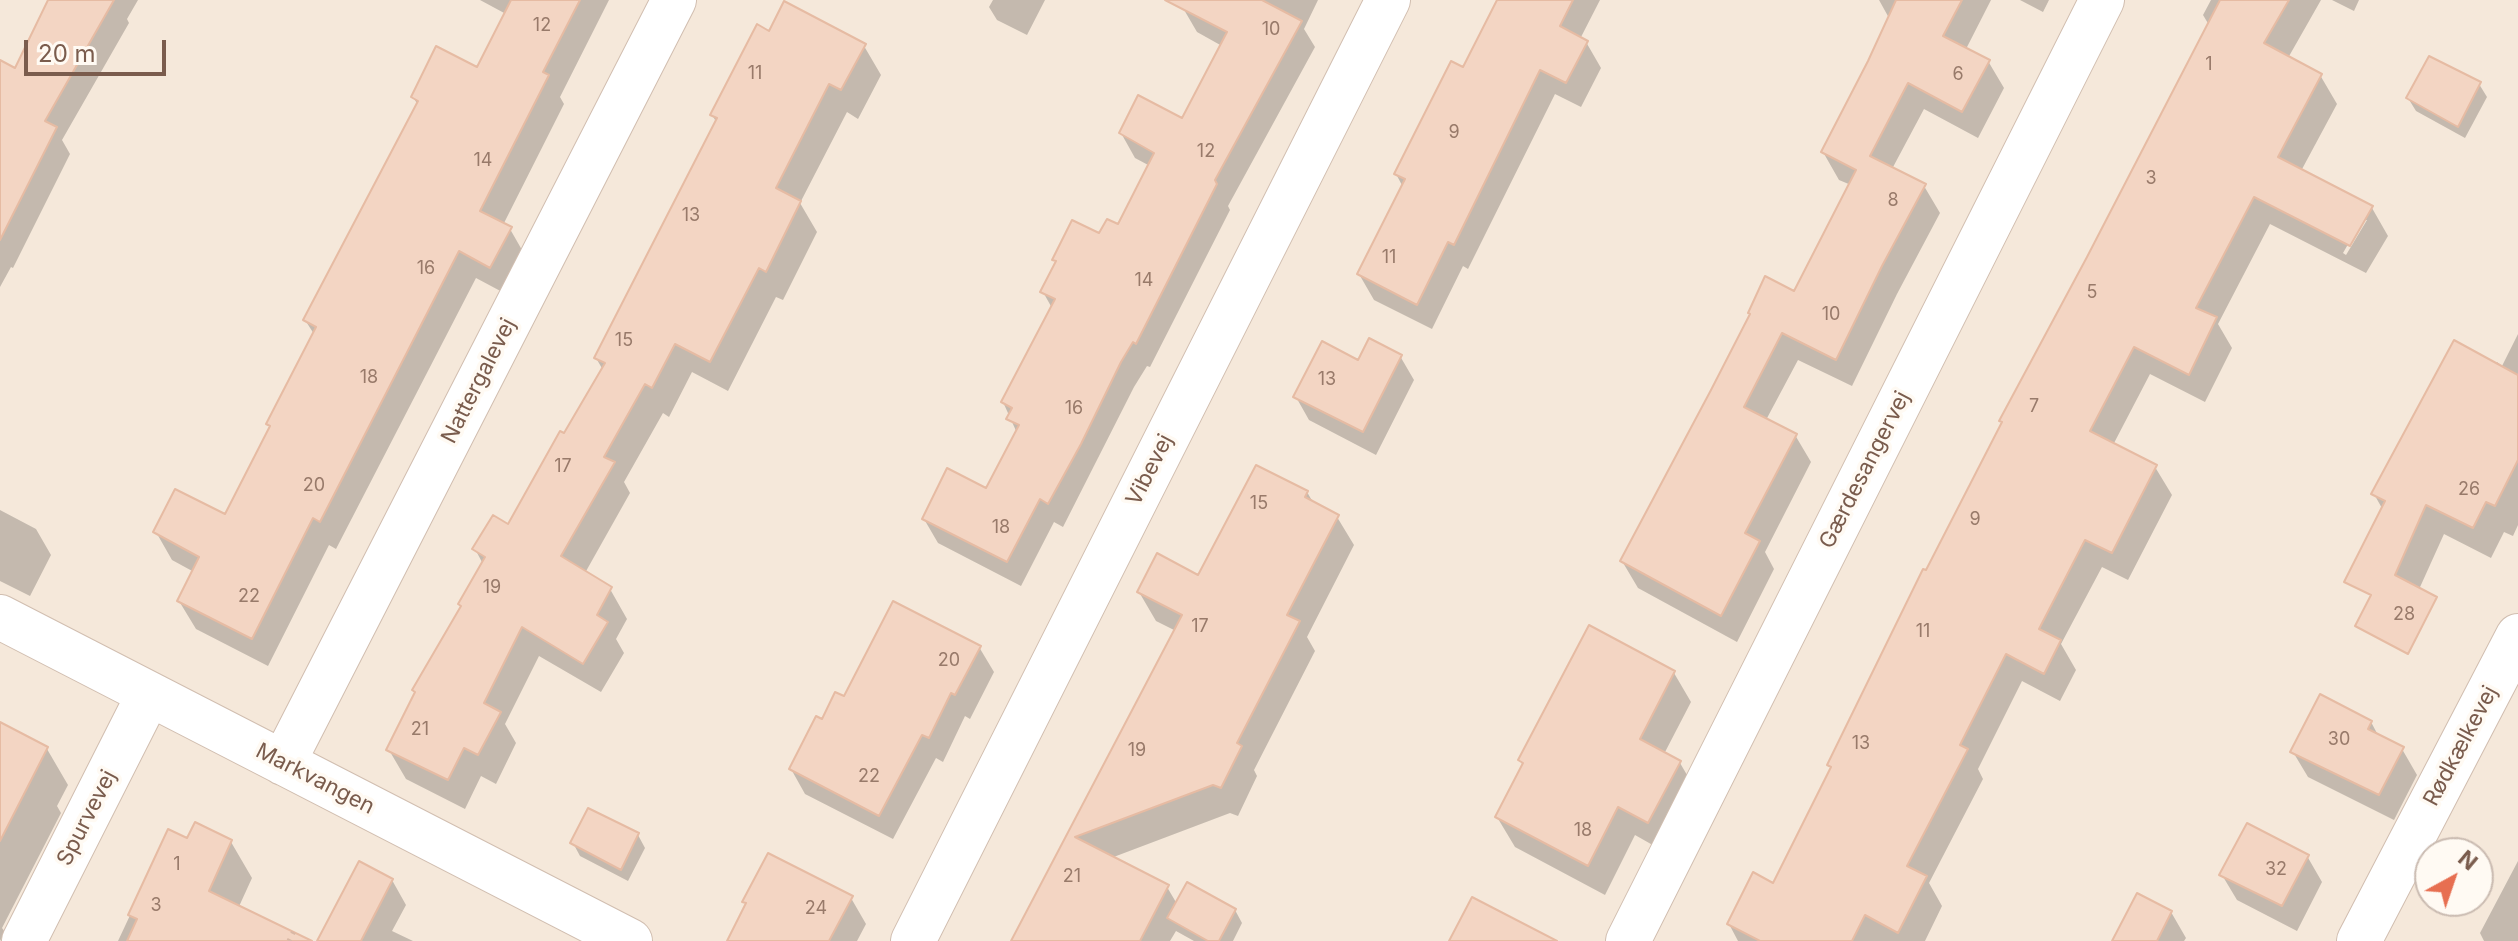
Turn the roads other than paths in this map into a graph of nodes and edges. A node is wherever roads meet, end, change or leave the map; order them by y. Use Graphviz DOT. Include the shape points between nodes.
graph roads {
  1 [pos="674,0"];
  2 [pos="1388,0"];
  3 [pos="2102,0"];
  4 [pos="0,617"];
  5 [pos="2518,636"];
  6 [pos="149,694"];
  7 [pos="283,763"];
  8 [pos="24,941"];
  9 [pos="630,941"];
  10 [pos="913,941"];
  11 [pos="1628,941"];
  12 [pos="2359,941"];
  1 -- 7 [label="street, Nattergalevej"];
  2 -- 10 [label="street, Vibevej"];
  3 -- 11 [label="street, Gærdesangervej"];
  4 -- 6 [label="street, Markvangen"];
  5 -- 12 [label="street, Rødkælkevej"];
  6 -- 7 [label="street, Markvangen"];
  6 -- 8 [label="street, Spurvevej"];
  7 -- 9 [label="street, Markvangen"];
}
